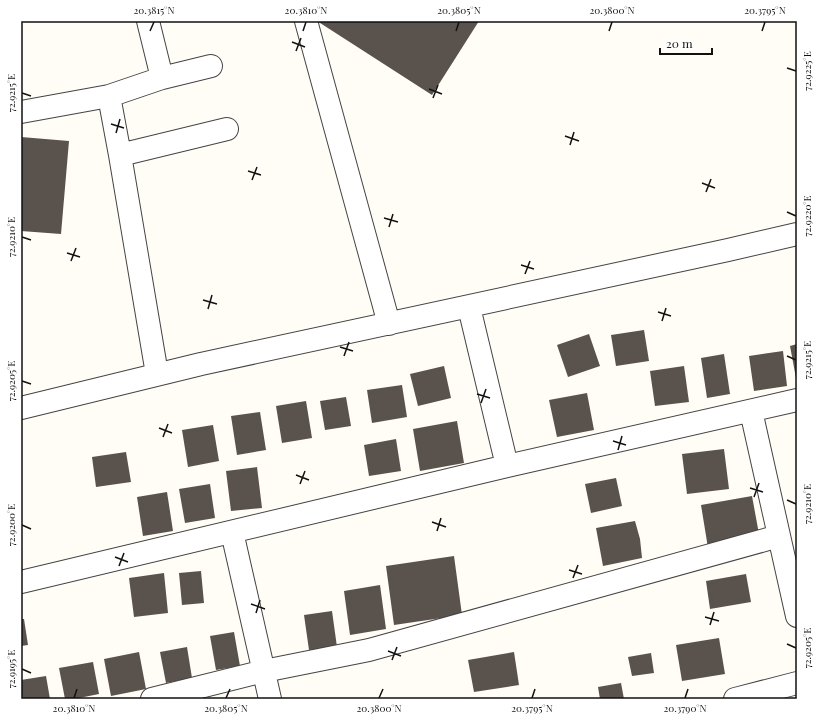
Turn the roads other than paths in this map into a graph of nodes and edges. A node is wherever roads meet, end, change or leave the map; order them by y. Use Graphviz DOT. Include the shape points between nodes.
graph roads {
  1 [pos="148,21"];
  2 [pos="306,21"];
  3 [pos="211,66"];
  4 [pos="162,78"];
  5 [pos="109,96"];
  6 [pos="21,112"];
  7 [pos="227,128"];
  8 [pos="120,155"];
  9 [pos="797,234"];
  10 [pos="469,307"];
  11 [pos="389,324"];
  12 [pos="157,374"];
  13 [pos="797,400"];
  14 [pos="21,408"];
  15 [pos="751,410"];
  16 [pos="507,466"];
  17 [pos="232,532"];
  18 [pos="779,536"];
  19 [pos="21,582"];
  20 [pos="797,616"];
  21 [pos="264,671"];
  22 [pos="797,683"];
  23 [pos="152,699"];
  24 [pos="270,699"];
  25 [pos="735,699"];
  1 -- 4 [label="street"];
  2 -- 11 [label="street"];
  3 -- 4 [label="street"];
  4 -- 5 [label="street"];
  5 -- 6 [label="street"];
  5 -- 8 [label="street"];
  7 -- 8 [label="street"];
  8 -- 12 [label="street"];
  9 -- 10 [label="street"];
  10 -- 11 [label="street"];
  10 -- 16 [label="street"];
  11 -- 12 [label="street"];
  12 -- 14 [label="street"];
  13 -- 15 [label="street"];
  15 -- 16 [label="street"];
  15 -- 18 [label="street"];
  16 -- 17 [label="street"];
  17 -- 19 [label="street"];
  17 -- 21 [label="street"];
  18 -- 20 [label="street"];
  18 -- 21 [label="street" via="369,650"];
  21 -- 23 [label="street"];
  21 -- 24 [label="street"];
  22 -- 25 [label="street"];
}
